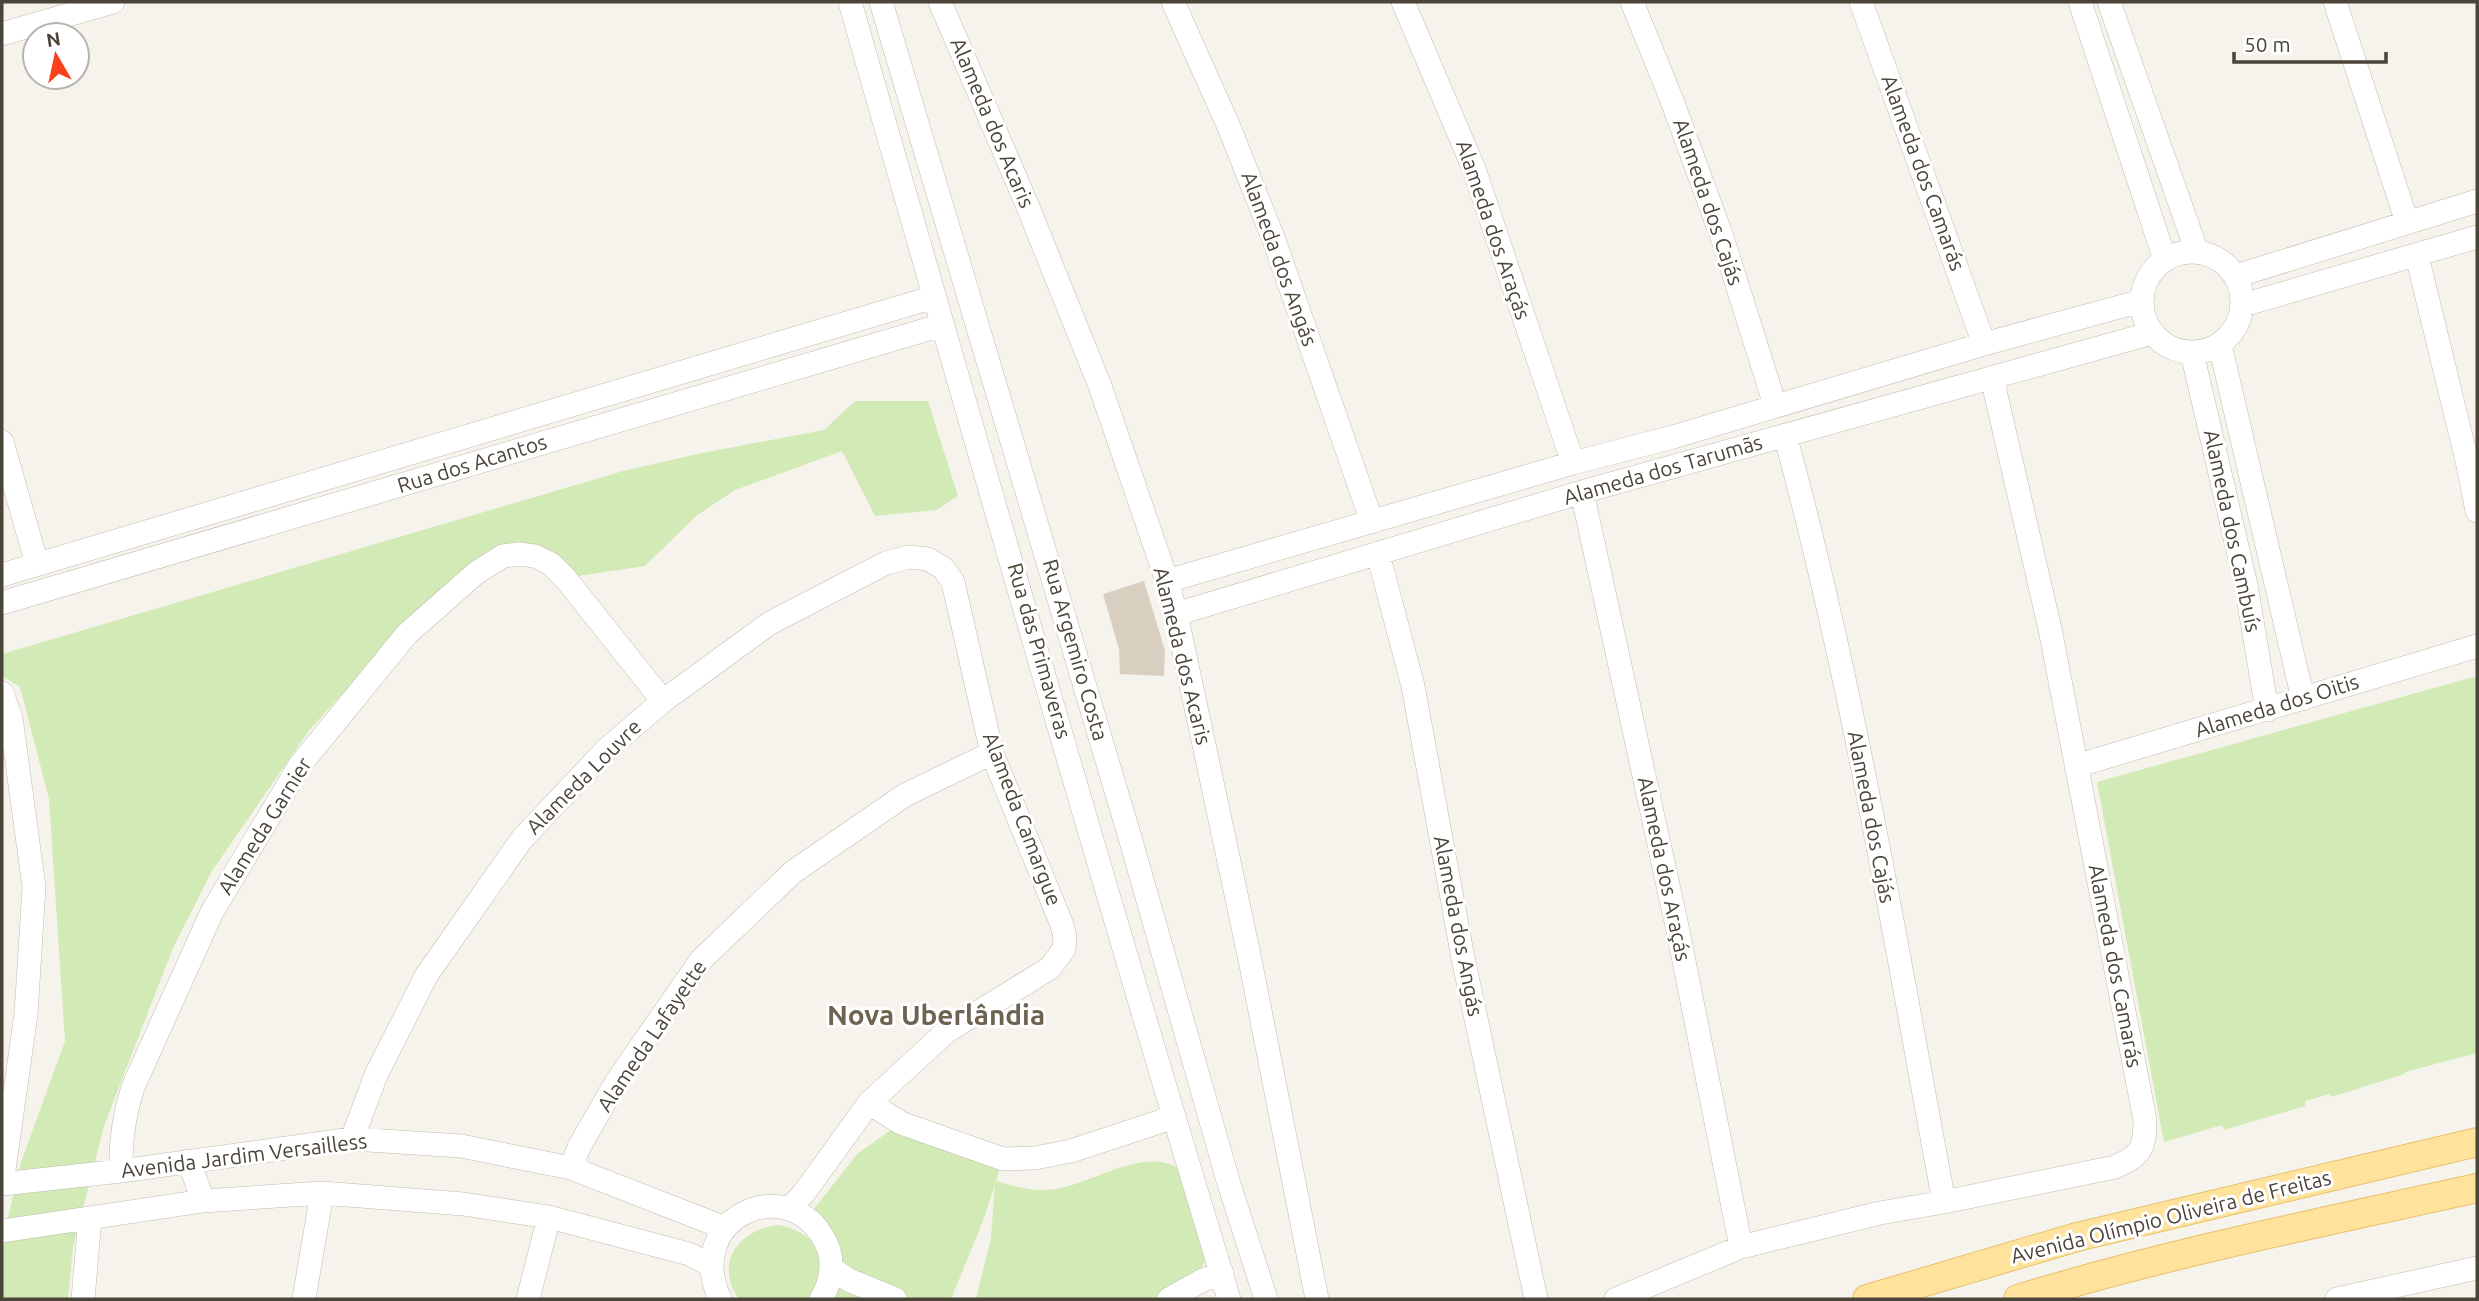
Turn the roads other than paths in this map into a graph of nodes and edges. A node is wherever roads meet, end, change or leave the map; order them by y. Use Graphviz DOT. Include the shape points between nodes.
graph roads {
  1 [pos="113,2"];
  2 [pos="850,2"];
  3 [pos="881,2"];
  4 [pos="940,2"];
  5 [pos="1173,2"];
  6 [pos="1403,2"];
  7 [pos="1632,2"];
  8 [pos="1861,2"];
  9 [pos="2080,2"];
  10 [pos="2109,2"];
  11 [pos="2335,2"];
  12 [pos="2,34"];
  13 [pos="2477,201"];
  14 [pos="2407,222"];
  15 [pos="2477,237"];
  16 [pos="2196,252"];
  17 [pos="2417,256"];
  18 [pos="2165,260"];
  19 [pos="2236,276"];
  20 [pos="934,296"];
  21 [pos="2141,301"];
  22 [pos="2243,305"];
  23 [pos="942,324"];
  24 [pos="2152,333"];
  25 [pos="1984,344"];
  26 [pos="2220,345"];
  27 [pos="2192,353"];
  28 [pos="1880,374"];
  29 [pos="1992,378"];
  30 [pos="1775,405"];
  31 [pos="1888,406"];
  32 [pos="1785,435"];
  33 [pos="1673,437"];
  34 [pos="2,442"];
  35 [pos="1573,463"];
  36 [pos="1682,464"];
  37 [pos="1582,492"];
  38 [pos="1468,494"];
  39 [pos="2477,511"];
  40 [pos="1372,522"];
  41 [pos="1477,524"];
  42 [pos="1378,554"];
  43 [pos="37,564"];
  44 [pos="943,568"];
  45 [pos="2,575"];
  46 [pos="1167,581"];
  47 [pos="2,603"];
  48 [pos="1176,614"];
  49 [pos="2477,646"];
  50 [pos="2,693"];
  51 [pos="2302,699"];
  52 [pos="663,701"];
  53 [pos="2267,710"];
  54 [pos="992,753"];
  55 [pos="2076,766"];
  56 [pos="1131,841"];
  57 [pos="1096,850"];
  58 [pos="869,1103"];
  59 [pos="1174,1117"];
  60 [pos="352,1139"];
  61 [pos="2477,1142"];
  62 [pos="189,1161"];
  63 [pos="571,1168"];
  64 [pos="121,1171"];
  65 [pos="2,1184"];
  66 [pos="1229,1184"];
  67 [pos="1195,1186"];
  68 [pos="2477,1188"];
  69 [pos="322,1194"];
  70 [pos="203,1201"];
  71 [pos="1944,1202"];
  72 [pos="789,1209"];
  73 [pos="549,1217"];
  74 [pos="90,1218"];
  75 [pos="725,1227"];
  76 [pos="2,1231"];
  77 [pos="1741,1247"];
  78 [pos="711,1265"];
  79 [pos="2477,1268"];
  80 [pos="831,1269"];
  81 [pos="1222,1273"];
  82 [pos="2430,1288"];
  83 [pos="83,1299"];
  84 [pos="304,1299"];
  85 [pos="527,1299"];
  86 [pos="720,1299"];
  87 [pos="821,1299"];
  88 [pos="895,1299"];
  89 [pos="1169,1299"];
  90 [pos="1229,1299"];
  91 [pos="1266,1299"];
  92 [pos="1317,1299"];
  93 [pos="1536,1299"];
  94 [pos="1616,1299"];
  95 [pos="1867,1299"];
  96 [pos="2018,1299"];
  97 [pos="2337,1299"];
  1 -- 12 [label="street"];
  2 -- 20 [label="street, Rua das Primaveras"];
  3 -- 56 [label="street, Rua Argemiro Costa"];
  4 -- 46 [label="street, Alameda dos Acaris" via="1100,386"];
  5 -- 40 [label="street, Alameda dos Angás" via="1274,240"];
  6 -- 35 [label="street, Alameda dos Araçás" via="1474,169"];
  7 -- 30 [label="street, Alameda dos Cajás" via="1722,237"];
  8 -- 25 [label="street, Alameda dos Camarás"];
  9 -- 18 [label="street"];
  10 -- 16 [label="street"];
  11 -- 14 [label="street"];
  13 -- 14 [label="street"];
  14 -- 19 [label="street"];
  15 -- 17 [label="street"];
  16 -- 18 [label="street"];
  16 -- 19 [label="street" via="2226,264"];
  17 -- 22 [label="street"];
  17 -- 39 [label="street"];
  18 -- 21 [label="street" via="2152,271"];
  19 -- 22 [label="street"];
  20 -- 23 [label="street, Rua das Primaveras"];
  20 -- 43 [label="street, Rua dos Acantos"];
  21 -- 24 [label="street"];
  21 -- 25 [label="street, Alameda dos Tarumãs"];
  22 -- 26 [label="street" via="2236,327"];
  23 -- 47 [label="street, Rua dos Acantos"];
  23 -- 57 [label="street, Rua das Primaveras"];
  24 -- 27 [label="street" via="2163,344"];
  24 -- 29 [label="street, Alameda dos Tarumãs"];
  25 -- 28 [label="street, Alameda dos Tarumãs"];
  26 -- 27 [label="street"];
  26 -- 51 [label="street, Alameda dos Cambuís"];
  27 -- 53 [label="street, Alameda dos Cambuís" via="2246,585"];
  28 -- 30 [label="street, Alameda dos Tarumãs"];
  28 -- 31 [label="street"];
  29 -- 31 [label="street, Alameda dos Tarumãs"];
  29 -- 55 [label="street, Alameda dos Camarás" via="2050,629"];
  30 -- 33 [label="street, Alameda dos Tarumãs"];
  31 -- 32 [label="street, Alameda dos Tarumãs"];
  32 -- 36 [label="street, Alameda dos Tarumãs"];
  32 -- 71 [label="street, Alameda dos Cajás" via="1812,536 1874,829"];
  33 -- 35 [label="street, Alameda dos Tarumãs"];
  33 -- 36 [label="street"];
  34 -- 43 [label="street"];
  35 -- 38 [label="street, Alameda dos Tarumãs"];
  36 -- 37 [label="street, Alameda dos Tarumãs"];
  37 -- 41 [label="street, Alameda dos Tarumãs"];
  37 -- 77 [label="street, Alameda dos Araçás"];
  38 -- 40 [label="street, Alameda dos Tarumãs"];
  38 -- 41 [label="street"];
  40 -- 46 [label="street, Alameda dos Tarumãs"];
  41 -- 42 [label="street, Alameda dos Tarumãs"];
  42 -- 48 [label="street, Alameda dos Tarumãs"];
  42 -- 93 [label="street, Alameda dos Angás" via="1413,686 1463,958"];
  43 -- 45 [label="street, Rua dos Acantos"];
  44 -- 52 [label="street, Alameda Louvre" via="928,559 909,557 886,563 771,623"];
  44 -- 54 [label="street, Alameda Camargue" via="958,599"];
  46 -- 48 [label="street, Alameda dos Acaris"];
  48 -- 92 [label="street, Alameda dos Acaris"];
  49 -- 51 [label="street, Alameda dos Oitis"];
  50 -- 65 [label="street" via="17,759 34,887 26,1014"];
  51 -- 53 [label="street, Alameda dos Oitis"];
  52 -- 60 [label="street, Alameda Louvre" via="606,750 522,839 426,976 376,1075"];
  52 -- 64 [label="street, Alameda Garnier" via="551,565 519,554 503,556 476,573 407,635 300,765 212,912 133,1087 124,1116"];
  53 -- 55 [label="street, Alameda dos Oitis"];
  54 -- 58 [label="street, Alameda Camargue" via="1062,925 1063,949 1035,979 946,1032"];
  54 -- 63 [label="street, Alameda Lafayette" via="905,795 793,872 701,961 617,1081"];
  55 -- 71 [label="street, Alameda dos Camarás" via="2145,1121 2141,1151 2115,1167"];
  56 -- 57 [label="street"];
  56 -- 66 [label="street, Rua Argemiro Costa"];
  57 -- 59 [label="street, Rua das Primaveras"];
  58 -- 59 [label="street" via="901,1123 1003,1159 1071,1151"];
  58 -- 72 [label="street"];
  59 -- 67 [label="street, Rua das Primaveras"];
  60 -- 62 [label="street, Avenida Jardim Versailless"];
  60 -- 63 [label="street, Avenida Jardim Versailless" via="461,1146"];
  61 -- 95 [label="main road, Avenida Olímpio Oliveira de Freitas" via="2077,1237"];
  62 -- 64 [label="street, Avenida Jardim Versailless"];
  62 -- 70 [label="street"];
  63 -- 75 [label="street, Avenida Jardim Versailless"];
  64 -- 65 [label="street, Avenida Jardim Versailless"];
  66 -- 67 [label="street" via="1217,1180"];
  66 -- 91 [label="street, Rua Argemiro Costa"];
  67 -- 81 [label="street, Rua das Primaveras"];
  68 -- 96 [label="main road, Avenida Olímpio Oliveira de Freitas" via="2257,1237"];
  69 -- 70 [label="street, Avenida Jardim Versailless"];
  69 -- 73 [label="street, Avenida Jardim Versailless" via="463,1204"];
  69 -- 84 [label="street"];
  70 -- 74 [label="street, Avenida Jardim Versailless"];
  71 -- 77 [label="street, Alameda dos Camarás"];
  72 -- 75 [label="street" via="775,1206 747,1211"];
  72 -- 80 [label="street" via="807,1217 821,1232"];
  73 -- 78 [label="street, Avenida Jardim Versailless" via="690,1254"];
  73 -- 85 [label="street"];
  74 -- 76 [label="street, Avenida Jardim Versailless"];
  74 -- 83 [label="street"];
  75 -- 78 [label="street"];
  77 -- 94 [label="street"];
  78 -- 86 [label="street"];
  79 -- 82 [label="street"];
  80 -- 87 [label="street"];
  80 -- 88 [label="street"];
  81 -- 89 [label="street"];
  81 -- 90 [label="street, Rua das Primaveras"];
  82 -- 97 [label="street"];
}
